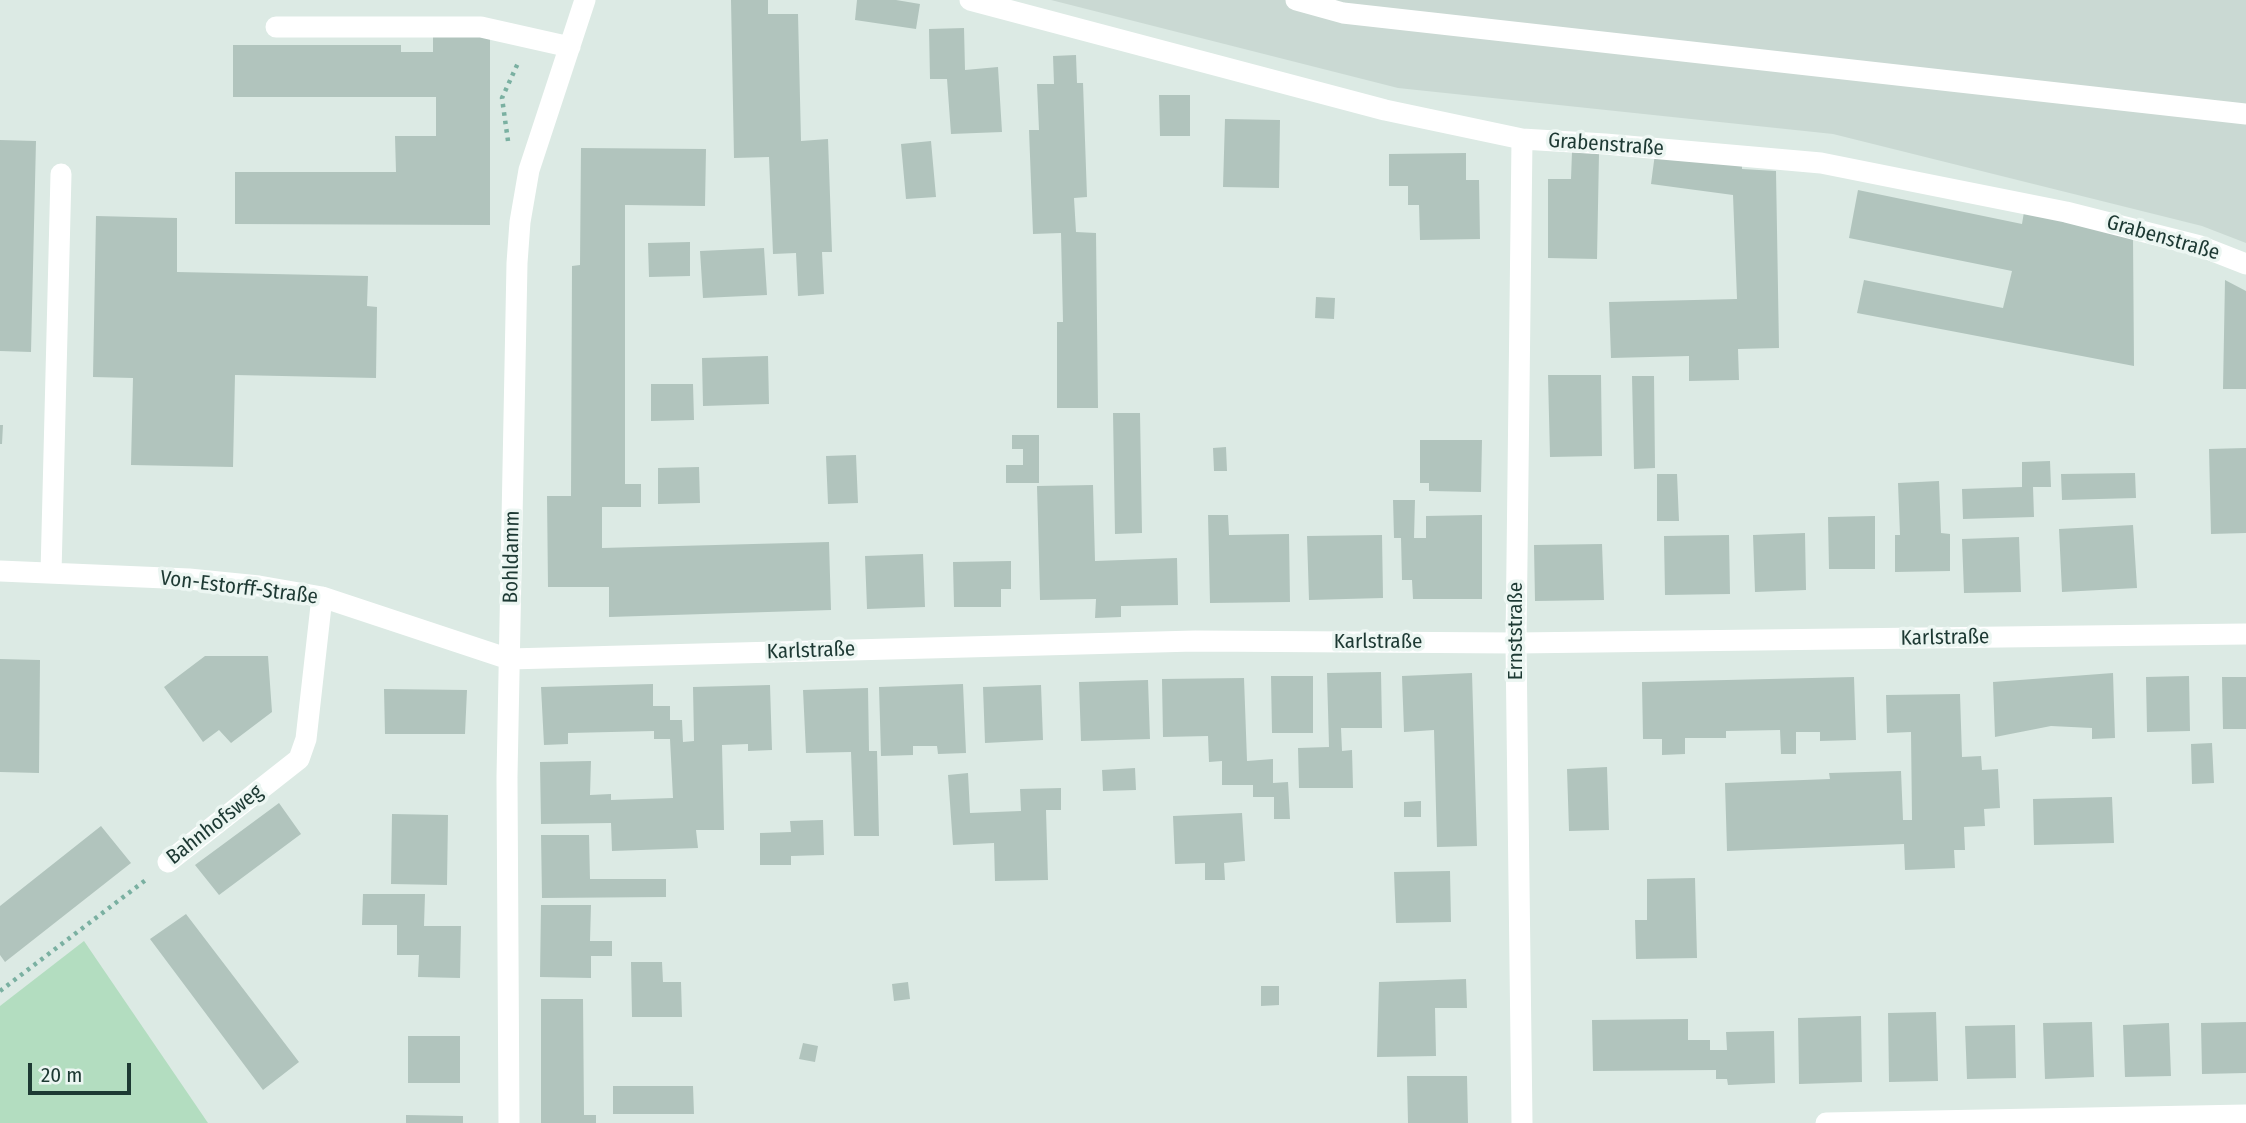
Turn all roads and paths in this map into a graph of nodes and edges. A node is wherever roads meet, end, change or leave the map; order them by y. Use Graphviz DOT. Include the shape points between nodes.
graph roads {
  1 [pos="585,0"];
  2 [pos="970,0"];
  3 [pos="1296,0"];
  4 [pos="276,27"];
  5 [pos="570,47"];
  6 [pos="2246,114"];
  7 [pos="1522,139"];
  8 [pos="61,174"];
  9 [pos="2246,264"];
  10 [pos="0,571"];
  11 [pos="51,573"];
  12 [pos="322,597"];
  13 [pos="2246,634"];
  14 [pos="1516,643"];
  15 [pos="509,659"];
  16 [pos="168,862"];
  17 [pos="0,991"];
  18 [pos="2246,1115"];
  19 [pos="509,1123"];
  20 [pos="1522,1123"];
  21 [pos="1826,1123"];
  1 -- 5 [label="street, Bohldamm"];
  2 -- 7 [label="street, Grabenstraße" via="1385,110"];
  3 -- 6 [label="street" via="1343,13"];
  4 -- 5 [label="street" via="481,27"];
  5 -- 15 [label="street, Bohldamm" via="530,170 520,222"];
  7 -- 9 [label="street, Grabenstraße" via="1821,163 2066,212 2200,246"];
  7 -- 14 [label="street, Ernststraße"];
  8 -- 11 [label="street"];
  10 -- 11 [label="street, Von-Estorff-Straße"];
  11 -- 12 [label="street, Von-Estorff-Straße" via="189,579"];
  12 -- 15 [label="street, Von-Estorff-Straße"];
  12 -- 16 [label="street, Bahnhofsweg" via="306,739 299,760"];
  13 -- 14 [label="street, Karlstraße"];
  14 -- 15 [label="street, Karlstraße" via="1195,640"];
  14 -- 20 [label="street, Ernststraße"];
  15 -- 19 [label="street, Bohldamm"];
  16 -- 17 [label="path, Bahnhofsweg"];
  18 -- 21 [label="street"];
}
